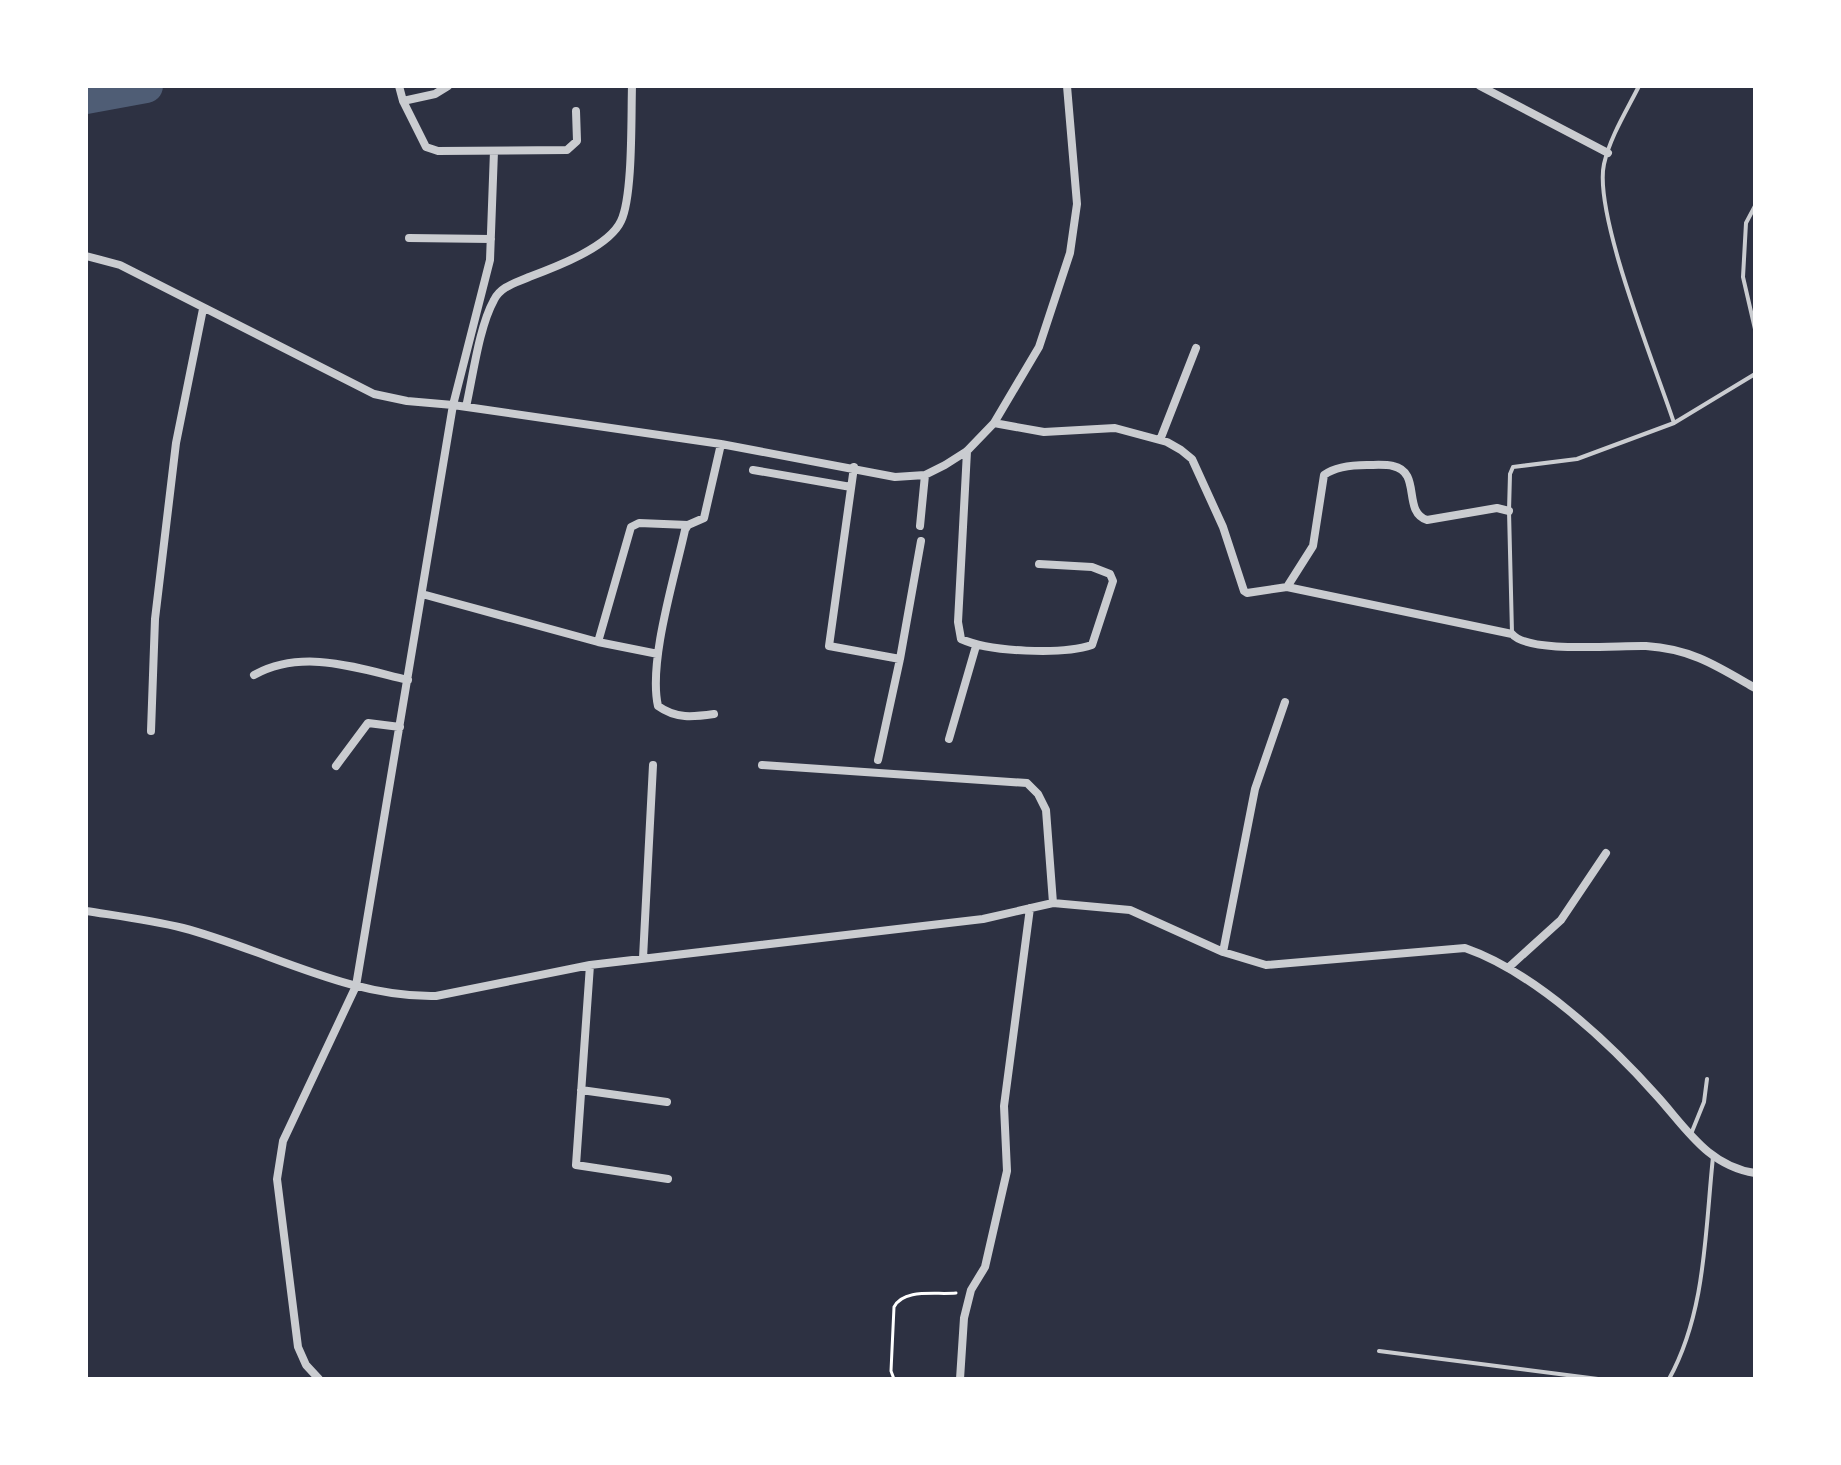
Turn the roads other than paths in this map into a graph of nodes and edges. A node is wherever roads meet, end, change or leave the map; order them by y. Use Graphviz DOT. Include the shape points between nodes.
graph roads {
  1 [pos="448,86"];
  2 [pos="632,86"];
  3 [pos="1067,86"];
  4 [pos="1480,86"];
  5 [pos="1639,86"];
  6 [pos="399,87"];
  7 [pos="403,101"];
  8 [pos="576,111"];
  9 [pos="494,151"];
  10 [pos="1608,153"];
  11 [pos="1755,206"];
  12 [pos="409,238"];
  13 [pos="491,239"];
  14 [pos="86,256"];
  15 [pos="203,309"];
  16 [pos="1755,329"];
  17 [pos="1196,348"];
  18 [pos="1755,374"];
  19 [pos="453,405"];
  20 [pos="466,407"];
  21 [pos="994,423"];
  22 [pos="1674,423"];
  23 [pos="1160,440"];
  24 [pos="721,444"];
  25 [pos="967,451"];
  26 [pos="854,467"];
  27 [pos="753,470"];
  28 [pos="925,475"];
  29 [pos="851,487"];
  30 [pos="1509,511"];
  31 [pos="688,525"];
  32 [pos="920,526"];
  33 [pos="921,541"];
  34 [pos="1039,564"];
  35 [pos="1287,587"];
  36 [pos="422,594"];
  37 [pos="1512,634"];
  38 [pos="598,642"];
  39 [pos="976,646"];
  40 [pos="658,654"];
  41 [pos="900,659"];
  42 [pos="254,675"];
  43 [pos="408,680"];
  44 [pos="1755,688"];
  45 [pos="1285,702"];
  46 [pos="714,714"];
  47 [pos="400,727"];
  48 [pos="151,731"];
  49 [pos="949,739"];
  50 [pos="878,760"];
  51 [pos="653,765"];
  52 [pos="762,765"];
  53 [pos="336,766"];
  54 [pos="1606,853"];
  55 [pos="1053,903"];
  56 [pos="1030,908"];
  57 [pos="86,911"];
  58 [pos="1223,952"];
  59 [pos="643,958"];
  60 [pos="590,965"];
  61 [pos="1508,968"];
  62 [pos="356,986"];
  63 [pos="1707,1079"];
  64 [pos="581,1090"];
  65 [pos="667,1102"];
  66 [pos="1690,1137"];
  67 [pos="1713,1157"];
  68 [pos="1755,1173"];
  69 [pos="668,1179"];
  70 [pos="1379,1351"];
  71 [pos="319,1379"];
  72 [pos="960,1379"];
  73 [pos="1598,1379"];
  74 [pos="1669,1379"];
  1 -- 7 [label="street"];
  2 -- 20 [label="street" via="628,183 620,224 598,246 510,284 494,299"];
  3 -- 21 [label="street" via="1077,204 1070,253 1039,347"];
  4 -- 10 [label="street"];
  5 -- 10 [label="lane"];
  6 -- 7 [label="street"];
  7 -- 9 [label="street" via="426,147"];
  8 -- 9 [label="street" via="577,141 567,150"];
  9 -- 13 [label="street"];
  10 -- 22 [label="lane" via="1603,165 1605,207"];
  11 -- 16 [label="lane" via="1746,223 1743,277"];
  12 -- 13 [label="street"];
  13 -- 19 [label="street"];
  14 -- 15 [label="street" via="120,265"];
  15 -- 19 [label="street" via="374,394"];
  15 -- 48 [label="street" via="176,443 155,619"];
  17 -- 23 [label="street"];
  18 -- 22 [label="lane"];
  19 -- 20 [label="street"];
  19 -- 36 [label="street"];
  20 -- 24 [label="street"];
  21 -- 23 [label="street" via="1044,432 1115,428"];
  21 -- 25 [label="street"];
  22 -- 30 [label="lane" via="1577,459 1513,467"];
  23 -- 35 [label="street" via="1192,459 1244,591"];
  24 -- 26 [label="street"];
  24 -- 31 [label="street" via="704,518"];
  25 -- 28 [label="street"];
  25 -- 39 [label="street" via="958,622 961,639"];
  26 -- 28 [label="street" via="895,477"];
  26 -- 29 [label="street"];
  27 -- 29 [label="street"];
  28 -- 32 [label="street"];
  29 -- 41 [label="street" via="829,646"];
  30 -- 35 [label="street" via="1419,518 1411,485 1396,466 1338,468 1324,475 1313,546"];
  30 -- 37 [label="lane"];
  31 -- 38 [label="street" via="631,527"];
  31 -- 40 [label="street"];
  33 -- 41 [label="street"];
  34 -- 39 [label="street" via="1092,567 1110,574 1113,581 1092,645 1078,650"];
  35 -- 37 [label="street"];
  36 -- 38 [label="street"];
  36 -- 43 [label="street"];
  37 -- 44 [label="street" via="1541,645 1648,646 1694,654"];
  38 -- 40 [label="street"];
  39 -- 49 [label="street"];
  40 -- 46 [label="street" via="658,706 675,715"];
  41 -- 50 [label="street"];
  42 -- 43 [label="street" via="273,664 298,660 326,661"];
  43 -- 47 [label="street"];
  45 -- 58 [label="street" via="1255,789"];
  47 -- 53 [label="street" via="368,723"];
  47 -- 62 [label="street"];
  51 -- 59 [label="street"];
  52 -- 55 [label="street" via="1027,783 1046,810"];
  54 -- 61 [label="street" via="1561,920"];
  55 -- 56 [label="street"];
  55 -- 58 [label="street" via="1130,910"];
  56 -- 59 [label="street" via="983,919"];
  56 -- 72 [label="street" via="1004,1106 1007,1171 985,1267 971,1290 964,1318"];
  57 -- 62 [label="street" via="182,928"];
  58 -- 61 [label="street" via="1284,965 1465,948"];
  59 -- 60 [label="street"];
  60 -- 62 [label="street" via="436,996 392,995"];
  60 -- 64 [label="street"];
  61 -- 66 [label="street" via="1604,1044"];
  62 -- 71 [label="street" via="283,1141 277,1179 298,1347"];
  63 -- 66 [label="lane"];
  64 -- 65 [label="street"];
  64 -- 69 [label="street" via="576,1165"];
  66 -- 67 [label="street"];
  67 -- 68 [label="street"];
  67 -- 74 [label="lane" via="1696,1304"];
  70 -- 73 [label="lane"];
}
